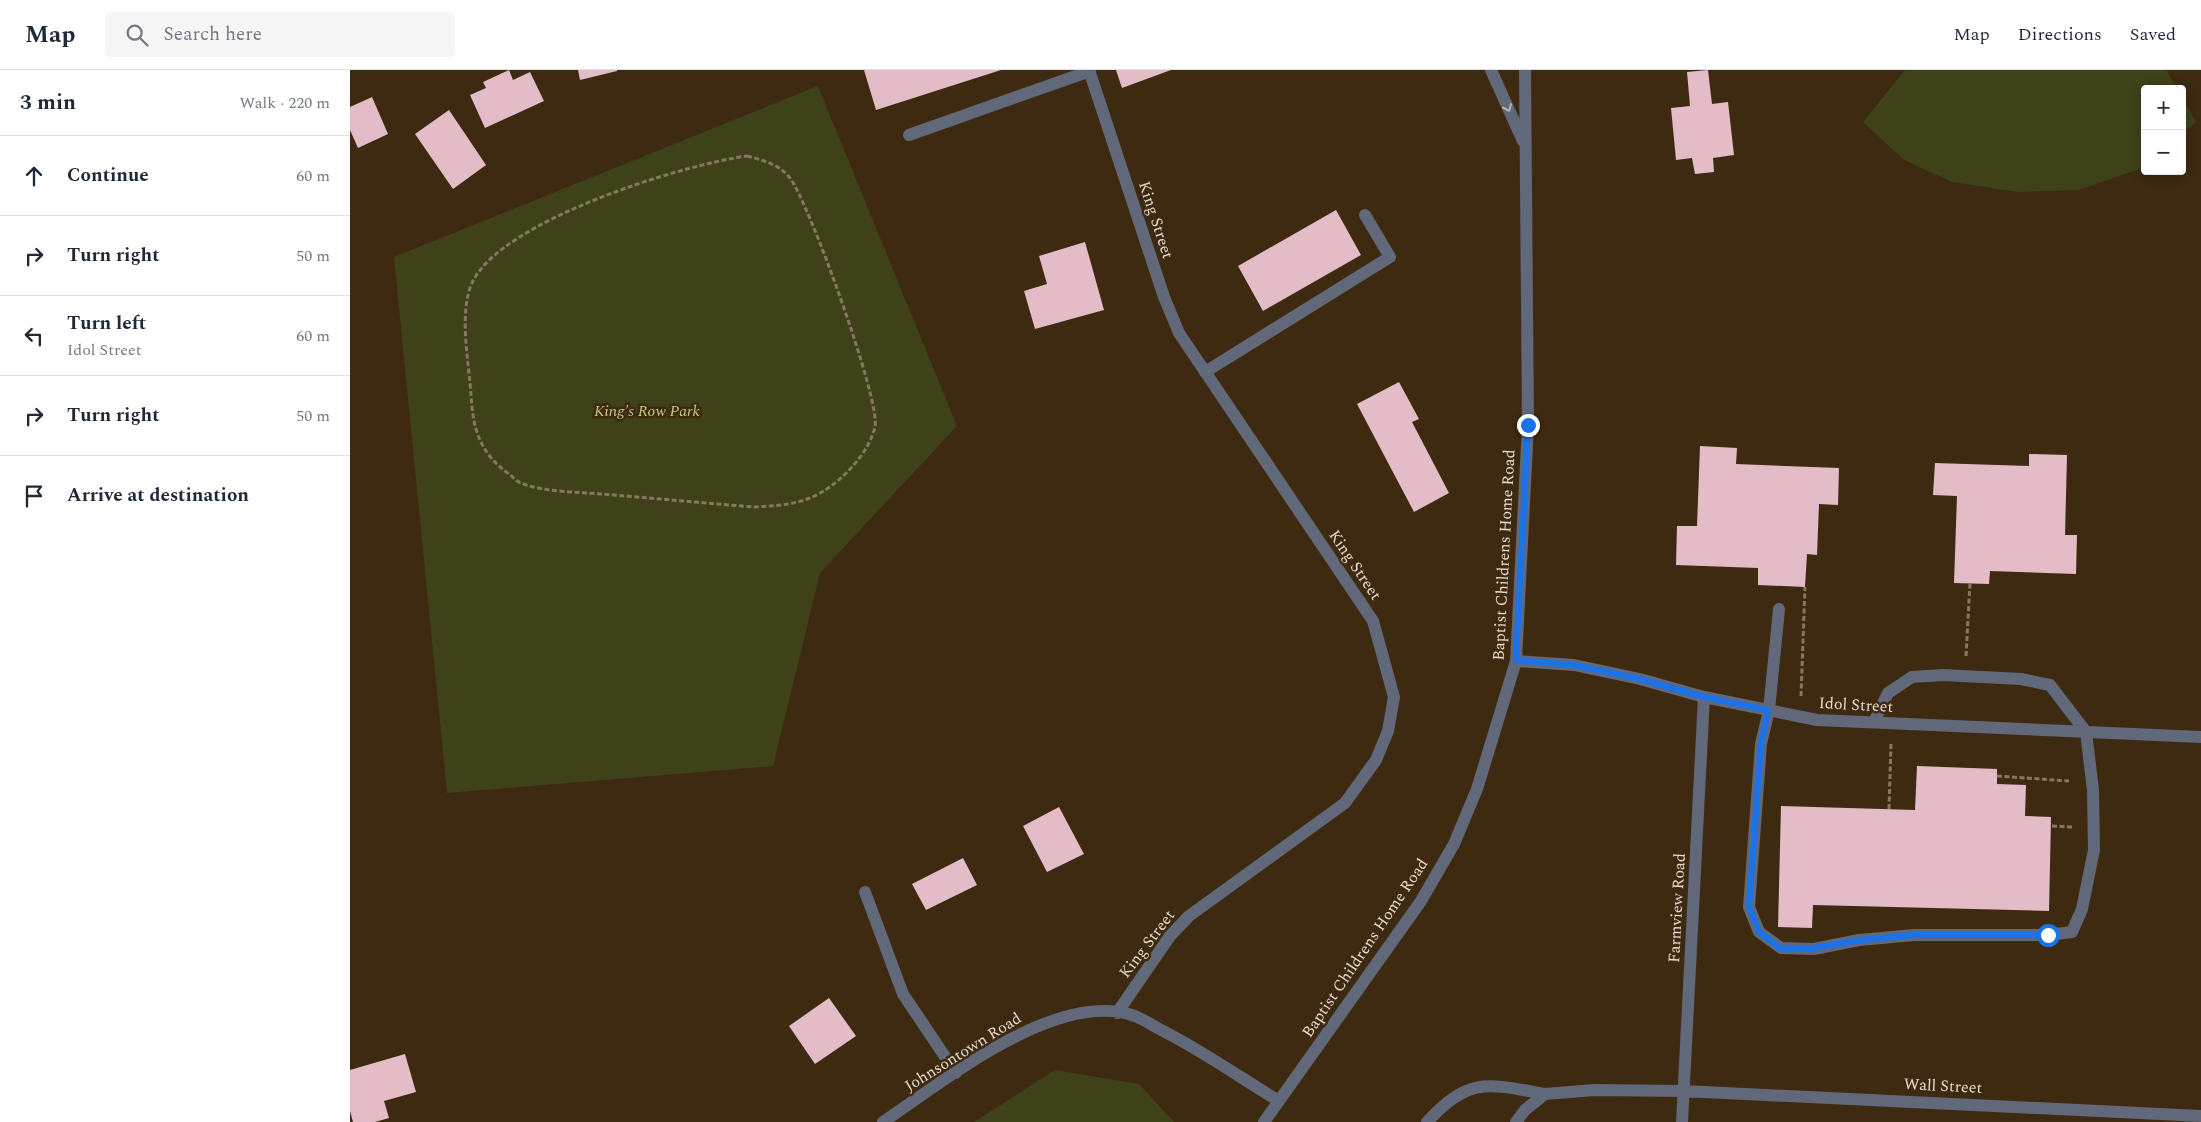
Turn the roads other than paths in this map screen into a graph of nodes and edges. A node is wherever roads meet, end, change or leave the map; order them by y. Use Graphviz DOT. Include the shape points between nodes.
graph roads {
  1 [pos="1090,70"];
  2 [pos="1491,70"];
  3 [pos="1525,70"];
  4 [pos="910,135"];
  5 [pos="1526,147"];
  6 [pos="1366,215"];
  7 [pos="1205,372"];
  8 [pos="1779,609"];
  9 [pos="1516,660"];
  10 [pos="1704,697"];
  11 [pos="1768,710"];
  12 [pos="1874,722"];
  13 [pos="2086,732"];
  14 [pos="2201,737"];
  15 [pos="865,892"];
  16 [pos="1117,1012"];
  17 [pos="956,1074"];
  18 [pos="1684,1091"];
  19 [pos="1545,1094"];
  20 [pos="1279,1101"];
  21 [pos="2201,1116"];
  22 [pos="883,1122"];
  23 [pos="1264,1122"];
  24 [pos="1427,1122"];
  25 [pos="1516,1122"];
  26 [pos="1682,1122"];
  1 -- 4 [label="street"];
  1 -- 7 [label="street, King Street" via="1164,297 1179,333"];
  2 -- 5 [label="street, one-way"];
  3 -- 5 [label="street, Baptist Childrens Home Road"];
  5 -- 9 [label="street, Baptist Childrens Home Road" via="1528,425"];
  6 -- 7 [label="street" via="1390,257"];
  7 -- 16 [label="street, King Street" via="1373,621 1394,697 1388,731 1376,760 1345,803 1189,916 1170,936"];
  8 -- 11 [label="street"];
  9 -- 10 [label="street, Idol Street" via="1574,665"];
  9 -- 20 [label="street, Baptist Childrens Home Road" via="1478,788 1454,844 1421,901"];
  10 -- 11 [label="street, Idol Street"];
  10 -- 18 [label="street, Farmview Road"];
  11 -- 12 [label="street, Idol Street" via="1817,720"];
  11 -- 13 [label="street" via="1761,744 1749,907 1759,932 1780,948 1814,948 1914,935 2048,935 2072,932 2082,909 2094,850 2092,782"];
  12 -- 13 [label="street, Idol Street"];
  12 -- 13 [label="street" via="1888,693 1912,677 1965,676 2021,679 2050,685"];
  13 -- 14 [label="street, Idol Street"];
  15 -- 17 [label="street" via="903,994"];
  16 -- 17 [label="street, Johnsontown Road" via="1061,1017 1031,1029"];
  16 -- 20 [label="street, Johnsontown Road" via="1134,1016 1184,1042"];
  17 -- 22 [label="street, Johnsontown Road"];
  18 -- 19 [label="street, Wall Street" via="1594,1090"];
  18 -- 21 [label="street, Wall Street"];
  18 -- 26 [label="street, Farmview Road"];
  19 -- 24 [label="street, Wall Street" via="1498,1086 1469,1089 1445,1102"];
  19 -- 25 [label="street"];
  20 -- 23 [label="street, Baptist Childrens Home Road"];
}
